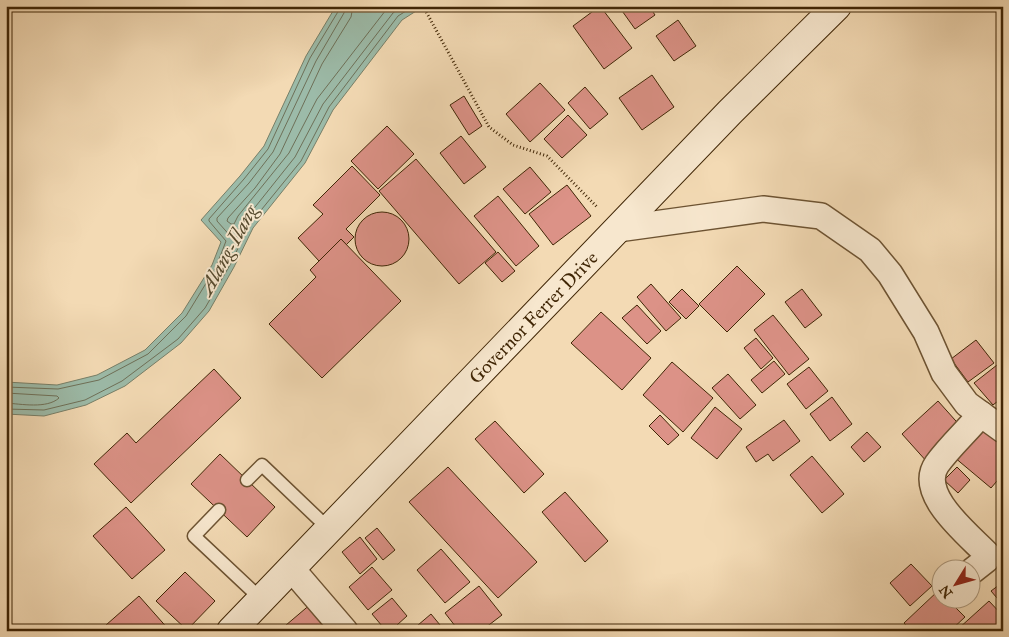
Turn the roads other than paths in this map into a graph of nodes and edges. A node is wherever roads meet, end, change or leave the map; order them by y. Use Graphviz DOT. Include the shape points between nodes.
graph roads {
  1 [pos="837,6"];
  2 [pos="618,229"];
  3 [pos="981,414"];
  4 [pos="1003,430"];
  5 [pos="247,480"];
  6 [pos="219,510"];
  7 [pos="329,529"];
  8 [pos="982,563"];
  9 [pos="291,568"];
  10 [pos="261,599"];
  11 [pos="231,631"];
  12 [pos="345,631"];
  1 -- 2 [label="main road, Governor Ferrer Drive"];
  2 -- 3 [label="street" via="763,209 821,216 870,250 890,274 926,332 944,373 967,404"];
  2 -- 7 [label="main road, Governor Ferrer Drive"];
  3 -- 4 [label="street"];
  3 -- 8 [label="street" via="936,466 931,484 941,507 988,555"];
  5 -- 7 [label="lane" via="262,465"];
  6 -- 10 [label="lane" via="194,536"];
  7 -- 9 [label="main road, Governor Ferrer Drive"];
  9 -- 10 [label="main road, Governor Ferrer Drive"];
  9 -- 12 [label="street"];
  10 -- 11 [label="main road, Governor Ferrer Drive"];
}
